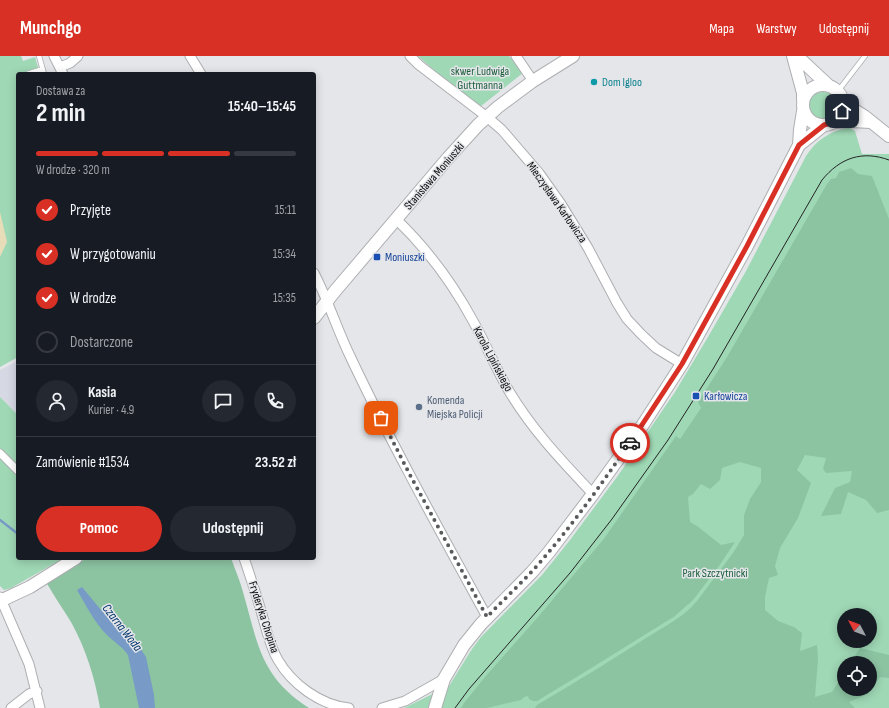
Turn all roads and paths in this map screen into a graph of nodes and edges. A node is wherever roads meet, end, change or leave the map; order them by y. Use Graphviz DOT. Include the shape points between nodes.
graph roads {
  1 [pos="39,56"];
  2 [pos="54,56"];
  3 [pos="78,56"];
  4 [pos="190,56"];
  5 [pos="410,56"];
  6 [pos="516,56"];
  7 [pos="573,56"];
  8 [pos="793,56"];
  9 [pos="797,56"];
  10 [pos="865,56"];
  11 [pos="44,71"];
  12 [pos="62,71"];
  13 [pos="200,72"];
  14 [pos="533,81"];
  15 [pos="837,92"];
  16 [pos="803,101"];
  17 [pos="487,117"];
  18 [pos="870,122"];
  19 [pos="829,124"];
  20 [pos="889,136"];
  21 [pos="799,145"];
  22 [pos="397,220"];
  23 [pos="316,277"];
  24 [pos="327,301"];
  25 [pos="316,315"];
  26 [pos="682,364"];
  27 [pos="0,453"];
  28 [pos="16,469"];
  29 [pos="593,494"];
  30 [pos="72,560"];
  31 [pos="245,560"];
  32 [pos="0,599"];
  33 [pos="487,617"];
  34 [pos="444,679"];
  35 [pos="37,691"];
  36 [pos="11,708"];
  37 [pos="40,708"];
  38 [pos="349,708"];
  39 [pos="382,708"];
  40 [pos="436,708"];
  1 -- 11 [label="lane"];
  2 -- 12 [label="street"];
  3 -- 12 [label="street"];
  4 -- 13 [label="street"];
  5 -- 17 [label="street, Mieczysława Karłowicza"];
  6 -- 14 [label="street"];
  7 -- 14 [label="street, Stanisława Moniuszki"];
  8 -- 16 [label="street"];
  9 -- 15 [label="street"];
  10 -- 15 [label="lane"];
  14 -- 17 [label="street, Stanisława Moniuszki"];
  15 -- 16 [label="street" via="822,85 806,94"];
  15 -- 18 [label="street" via="848,106"];
  15 -- 19 [label="street" via="842,111"];
  16 -- 19 [label="street" via="805,115 811,122"];
  16 -- 21 [label="street"];
  17 -- 22 [label="street, Stanisława Moniuszki" via="448,158"];
  17 -- 26 [label="street, Mieczysława Karłowicza" via="502,130 539,173 561,204 627,319 656,348"];
  18 -- 19 [label="street" via="853,120"];
  18 -- 20 [label="street"];
  19 -- 21 [label="street"];
  21 -- 26 [label="street"];
  22 -- 24 [label="street, Stanisława Moniuszki"];
  22 -- 29 [label="street, Karola Lipińskiego" via="450,283 473,320 509,391 530,422 550,448"];
  23 -- 24 [label="street"];
  24 -- 25 [label="street, Stanisława Moniuszki"];
  24 -- 33 [label="street" via="350,356 406,468"];
  26 -- 29 [label="street" via="642,426"];
  27 -- 28 [label="street"];
  29 -- 33 [label="street" via="545,556"];
  30 -- 32 [label="street" via="30,586"];
  31 -- 38 [label="street, Fryderyka Chopina" via="270,644 278,660 291,678 313,695 334,705"];
  32 -- 35 [label="street" via="30,664"];
  33 -- 34 [label="street" via="464,645"];
  34 -- 39 [label="street" via="405,701"];
  34 -- 40 [label="street"];
  35 -- 36 [label="street"];
  35 -- 37 [label="street"];
}
